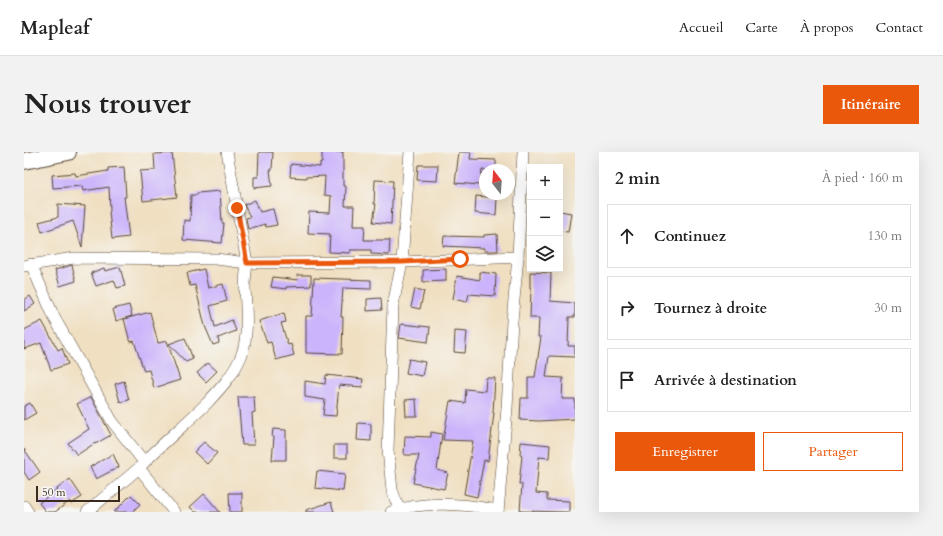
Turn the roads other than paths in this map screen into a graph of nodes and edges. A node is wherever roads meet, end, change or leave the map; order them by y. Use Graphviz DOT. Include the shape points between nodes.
graph roads {
  1 [pos="68,152"];
  2 [pos="227,152"];
  3 [pos="410,152"];
  4 [pos="523,152"];
  5 [pos="24,161"];
  6 [pos="518,257"];
  7 [pos="402,262"];
  8 [pos="247,263"];
  9 [pos="28,265"];
  10 [pos="141,465"];
  11 [pos="24,506"];
  12 [pos="395,511"];
  13 [pos="498,511"];
  14 [pos="28,512"];
  15 [pos="87,512"];
  16 [pos="174,512"];
  1 -- 5 [label="main road"];
  2 -- 8 [label="street"];
  3 -- 7 [label="street"];
  4 -- 6 [label="street"];
  6 -- 7 [label="street"];
  6 -- 13 [label="street"];
  7 -- 8 [label="street"];
  7 -- 12 [label="street" via="393,305 388,450"];
  8 -- 9 [label="street" via="216,259 74,258"];
  8 -- 10 [label="street" via="246,333 239,360 225,384"];
  9 -- 10 [label="street" via="108,415"];
  10 -- 15 [label="street"];
  10 -- 16 [label="street"];
  11 -- 14 [label="street"];
  12 -- 13 [label="street" via="433,504 464,505"];
}
